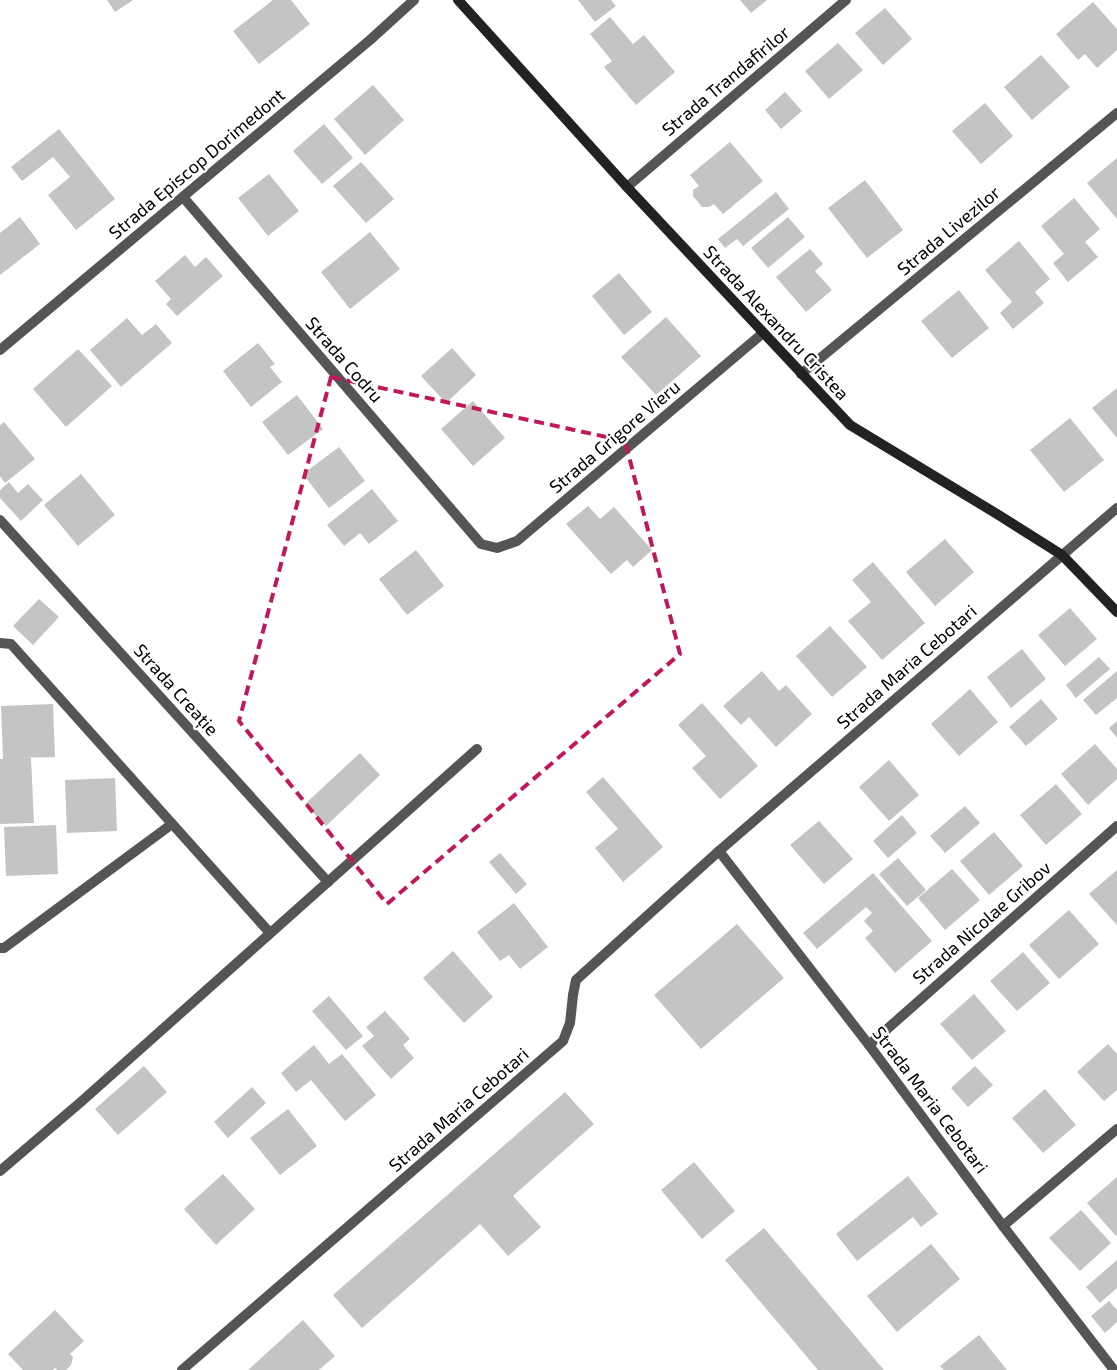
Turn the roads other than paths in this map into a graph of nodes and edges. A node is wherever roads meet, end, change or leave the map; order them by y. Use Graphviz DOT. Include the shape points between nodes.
graph roads {
  1 [pos="414,0"];
  2 [pos="458,0"];
  3 [pos="846,0"];
  4 [pos="1117,113"];
  5 [pos="627,187"];
  6 [pos="183,197"];
  7 [pos="763,333"];
  8 [pos="0,350"];
  9 [pos="801,374"];
  10 [pos="1117,508"];
  11 [pos="0,520"];
  12 [pos="480,544"];
  13 [pos="1062,555"];
  14 [pos="1117,612"];
  15 [pos="0,643"];
  16 [pos="477,749"];
  17 [pos="172,824"];
  18 [pos="1117,826"];
  19 [pos="719,851"];
  20 [pos="328,882"];
  21 [pos="270,933"];
  22 [pos="0,948"];
  23 [pos="869,1045"];
  24 [pos="1117,1129"];
  25 [pos="0,1170"];
  26 [pos="1003,1226"];
  27 [pos="182,1370"];
  28 [pos="1114,1370"];
  1 -- 6 [label="street, Strada Episcop Dorimedont"];
  2 -- 5 [label="street, Strada Alexandru Cristea"];
  3 -- 5 [label="street, Strada Trandafirilor"];
  4 -- 9 [label="street, Strada Livezilor"];
  5 -- 7 [label="street, Strada Alexandru Cristea"];
  6 -- 8 [label="street, Strada Episcop Dorimedont"];
  6 -- 12 [label="street, Strada Codru"];
  7 -- 9 [label="street, Strada Alexandru Cristea"];
  7 -- 12 [label="street, Strada Grigore Vieru" via="517,541 497,548"];
  9 -- 13 [label="street, Strada Alexandru Cristea" via="850,425"];
  10 -- 13 [label="street, Strada Maria Cebotari"];
  11 -- 20 [label="street, Strada Creație"];
  13 -- 14 [label="street, Strada Alexandru Cristea"];
  13 -- 19 [label="street, Strada Maria Cebotari"];
  15 -- 17 [label="street" via="11,644"];
  16 -- 20 [label="street"];
  17 -- 21 [label="street"];
  17 -- 22 [label="street"];
  18 -- 23 [label="street, Strada Nicolae Gribov"];
  19 -- 23 [label="street, Strada Maria Cebotari"];
  19 -- 27 [label="street, Strada Maria Cebotari" via="576,980 570,1023 563,1041"];
  20 -- 21 [label="street"];
  21 -- 25 [label="street"];
  23 -- 26 [label="street, Strada Maria Cebotari"];
  24 -- 26 [label="street"];
  26 -- 28 [label="street, Strada Maria Cebotari"];
}
